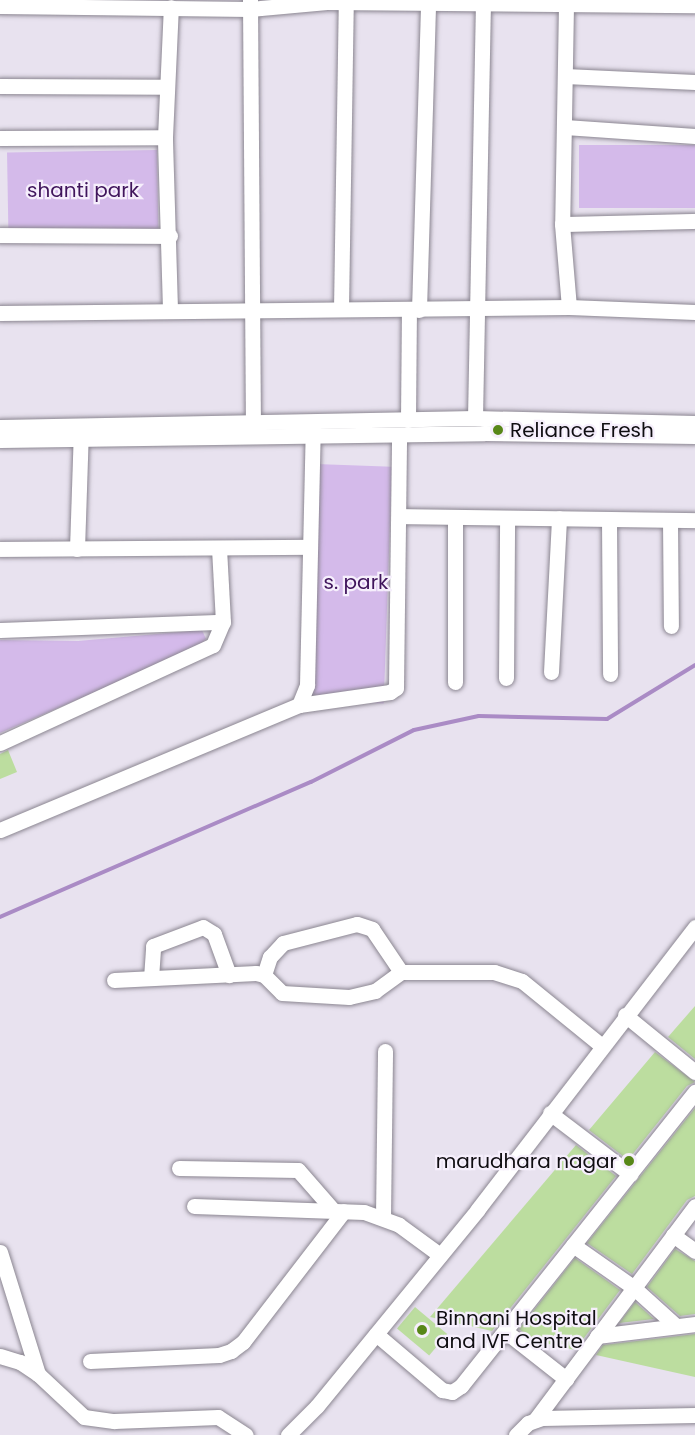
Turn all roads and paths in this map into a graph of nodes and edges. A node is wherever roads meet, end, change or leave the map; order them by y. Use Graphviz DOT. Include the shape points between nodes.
graph roads {
  1 [pos="327,1"];
  2 [pos="385,1"];
  3 [pos="346,2"];
  4 [pos="483,2"];
  5 [pos="428,3"];
  6 [pos="250,4"];
  7 [pos="566,5"];
  8 [pos="695,5"];
  9 [pos="0,6"];
  10 [pos="171,7"];
  11 [pos="565,76"];
  12 [pos="695,82"];
  13 [pos="0,86"];
  14 [pos="166,87"];
  15 [pos="565,127"];
  16 [pos="695,136"];
  17 [pos="165,137"];
  18 [pos="0,138"];
  19 [pos="695,221"];
  20 [pos="562,224"];
  21 [pos="0,235"];
  22 [pos="170,236"];
  23 [pos="569,306"];
  24 [pos="170,309"];
  25 [pos="341,309"];
  26 [pos="479,309"];
  27 [pos="252,310"];
  28 [pos="414,310"];
  29 [pos="695,312"];
  30 [pos="0,313"];
  31 [pos="475,418"];
  32 [pos="408,420"];
  33 [pos="253,423"];
  34 [pos="695,423"];
  35 [pos="0,427"];
  36 [pos="313,429"];
  37 [pos="81,433"];
  38 [pos="399,435"];
  39 [pos="695,436"];
  40 [pos="0,440"];
  41 [pos="400,516"];
  42 [pos="455,517"];
  43 [pos="507,518"];
  44 [pos="559,518"];
  45 [pos="609,519"];
  46 [pos="670,520"];
  47 [pos="695,520"];
  48 [pos="310,547"];
  49 [pos="219,548"];
  50 [pos="0,549"];
  51 [pos="77,549"];
  52 [pos="223,622"];
  53 [pos="671,626"];
  54 [pos="0,630"];
  55 [pos="551,672"];
  56 [pos="610,674"];
  57 [pos="506,678"];
  58 [pos="455,682"];
  59 [pos="299,705"];
  60 [pos="0,743"];
  61 [pos="0,830"];
  62 [pos="695,927"];
  63 [pos="401,972"];
  64 [pos="229,975"];
  65 [pos="264,975"];
  66 [pos="151,978"];
  67 [pos="114,980"];
  68 [pos="625,1015"];
  69 [pos="602,1046"];
  70 [pos="385,1051"];
  71 [pos="695,1072"];
  72 [pos="695,1092"];
  73 [pos="550,1113"];
  74 [pos="179,1168"];
  75 [pos="630,1174"];
  76 [pos="194,1206"];
  77 [pos="695,1206"];
  78 [pos="339,1210"];
  79 [pos="383,1218"];
  80 [pos="673,1235"];
  81 [pos="573,1245"];
  82 [pos="695,1251"];
  83 [pos="0,1253"];
  84 [pos="440,1255"];
  85 [pos="633,1287"];
  86 [pos="695,1324"];
  87 [pos="675,1325"];
  88 [pos="505,1331"];
  89 [pos="376,1334"];
  90 [pos="597,1336"];
  91 [pos="0,1356"];
  92 [pos="90,1361"];
  93 [pos="38,1374"];
  94 [pos="566,1378"];
  95 [pos="695,1415"];
  96 [pos="535,1420"];
  97 [pos="246,1435"];
  98 [pos="288,1435"];
  99 [pos="516,1435"];
  1 -- 3 [label="street"];
  1 -- 6 [label="street"];
  2 -- 3 [label="street"];
  2 -- 5 [label="street"];
  3 -- 25 [label="street"];
  4 -- 5 [label="street"];
  4 -- 7 [label="street"];
  4 -- 26 [label="street"];
  5 -- 28 [label="street"];
  6 -- 10 [label="street"];
  6 -- 27 [label="street"];
  7 -- 8 [label="street"];
  7 -- 11 [label="street"];
  9 -- 10 [label="street"];
  10 -- 14 [label="street"];
  11 -- 12 [label="street"];
  11 -- 15 [label="street"];
  13 -- 14 [label="street"];
  14 -- 17 [label="street"];
  15 -- 16 [label="street"];
  15 -- 20 [label="street"];
  17 -- 18 [label="street"];
  17 -- 22 [label="street"];
  19 -- 20 [label="street"];
  20 -- 23 [label="street"];
  21 -- 22 [label="street"];
  22 -- 24 [label="street"];
  23 -- 26 [label="street"];
  23 -- 29 [label="street"];
  24 -- 27 [label="street"];
  24 -- 30 [label="street"];
  25 -- 27 [label="street"];
  25 -- 28 [label="street"];
  26 -- 28 [label="street"];
  26 -- 31 [label="street"];
  27 -- 33 [label="street"];
  28 -- 32 [label="street"];
  31 -- 32 [label="street"];
  31 -- 34 [label="street"];
  32 -- 36 [label="street"];
  33 -- 36 [label="street"];
  33 -- 37 [label="street"];
  35 -- 37 [label="street"];
  36 -- 37 [label="street"];
  36 -- 38 [label="street"];
  36 -- 48 [label="street"];
  37 -- 40 [label="street"];
  37 -- 51 [label="street"];
  38 -- 39 [label="street"];
  38 -- 41 [label="street"];
  41 -- 42 [label="street"];
  41 -- 59 [label="street" via="396,687 390,692"];
  42 -- 43 [label="street"];
  42 -- 58 [label="street"];
  43 -- 44 [label="street"];
  43 -- 57 [label="street"];
  44 -- 45 [label="street"];
  44 -- 55 [label="street"];
  45 -- 46 [label="street"];
  45 -- 56 [label="street"];
  46 -- 47 [label="street"];
  46 -- 53 [label="street"];
  48 -- 49 [label="street"];
  48 -- 59 [label="street" via="307,685"];
  49 -- 51 [label="street"];
  49 -- 52 [label="street"];
  50 -- 51 [label="street"];
  52 -- 54 [label="street"];
  52 -- 60 [label="street" via="213,645"];
  59 -- 61 [label="street"];
  62 -- 68 [label="street"];
  63 -- 65 [label="street" via="375,992 349,997 282,993"];
  63 -- 65 [label="street" via="372,929 357,924 283,943 273,951"];
  63 -- 69 [label="street" via="509,975"];
  64 -- 65 [label="street"];
  64 -- 66 [label="street"];
  64 -- 66 [label="street" via="214,934 203,927 153,946"];
  66 -- 67 [label="street"];
  68 -- 69 [label="street"];
  68 -- 71 [label="street"];
  69 -- 73 [label="street"];
  70 -- 79 [label="street"];
  72 -- 75 [label="street"];
  73 -- 75 [label="street"];
  73 -- 84 [label="street"];
  74 -- 78 [label="street" via="298,1170"];
  75 -- 81 [label="street"];
  76 -- 78 [label="street"];
  77 -- 80 [label="street"];
  78 -- 79 [label="street"];
  78 -- 92 [label="street" via="243,1342 231,1351 219,1355"];
  79 -- 84 [label="street"];
  80 -- 82 [label="street"];
  80 -- 85 [label="street"];
  81 -- 85 [label="street"];
  81 -- 88 [label="street"];
  83 -- 93 [label="street"];
  84 -- 89 [label="street"];
  85 -- 87 [label="street"];
  85 -- 90 [label="street"];
  86 -- 87 [label="street"];
  87 -- 90 [label="street"];
  88 -- 89 [label="street" via="452,1392 442,1390"];
  88 -- 94 [label="street"];
  89 -- 98 [label="street"];
  90 -- 94 [label="street"];
  91 -- 93 [label="street" via="20,1362"];
  93 -- 97 [label="street" via="75,1412 95,1420 218,1417"];
  94 -- 96 [label="street"];
  95 -- 96 [label="street"];
  96 -- 99 [label="street"];
}
